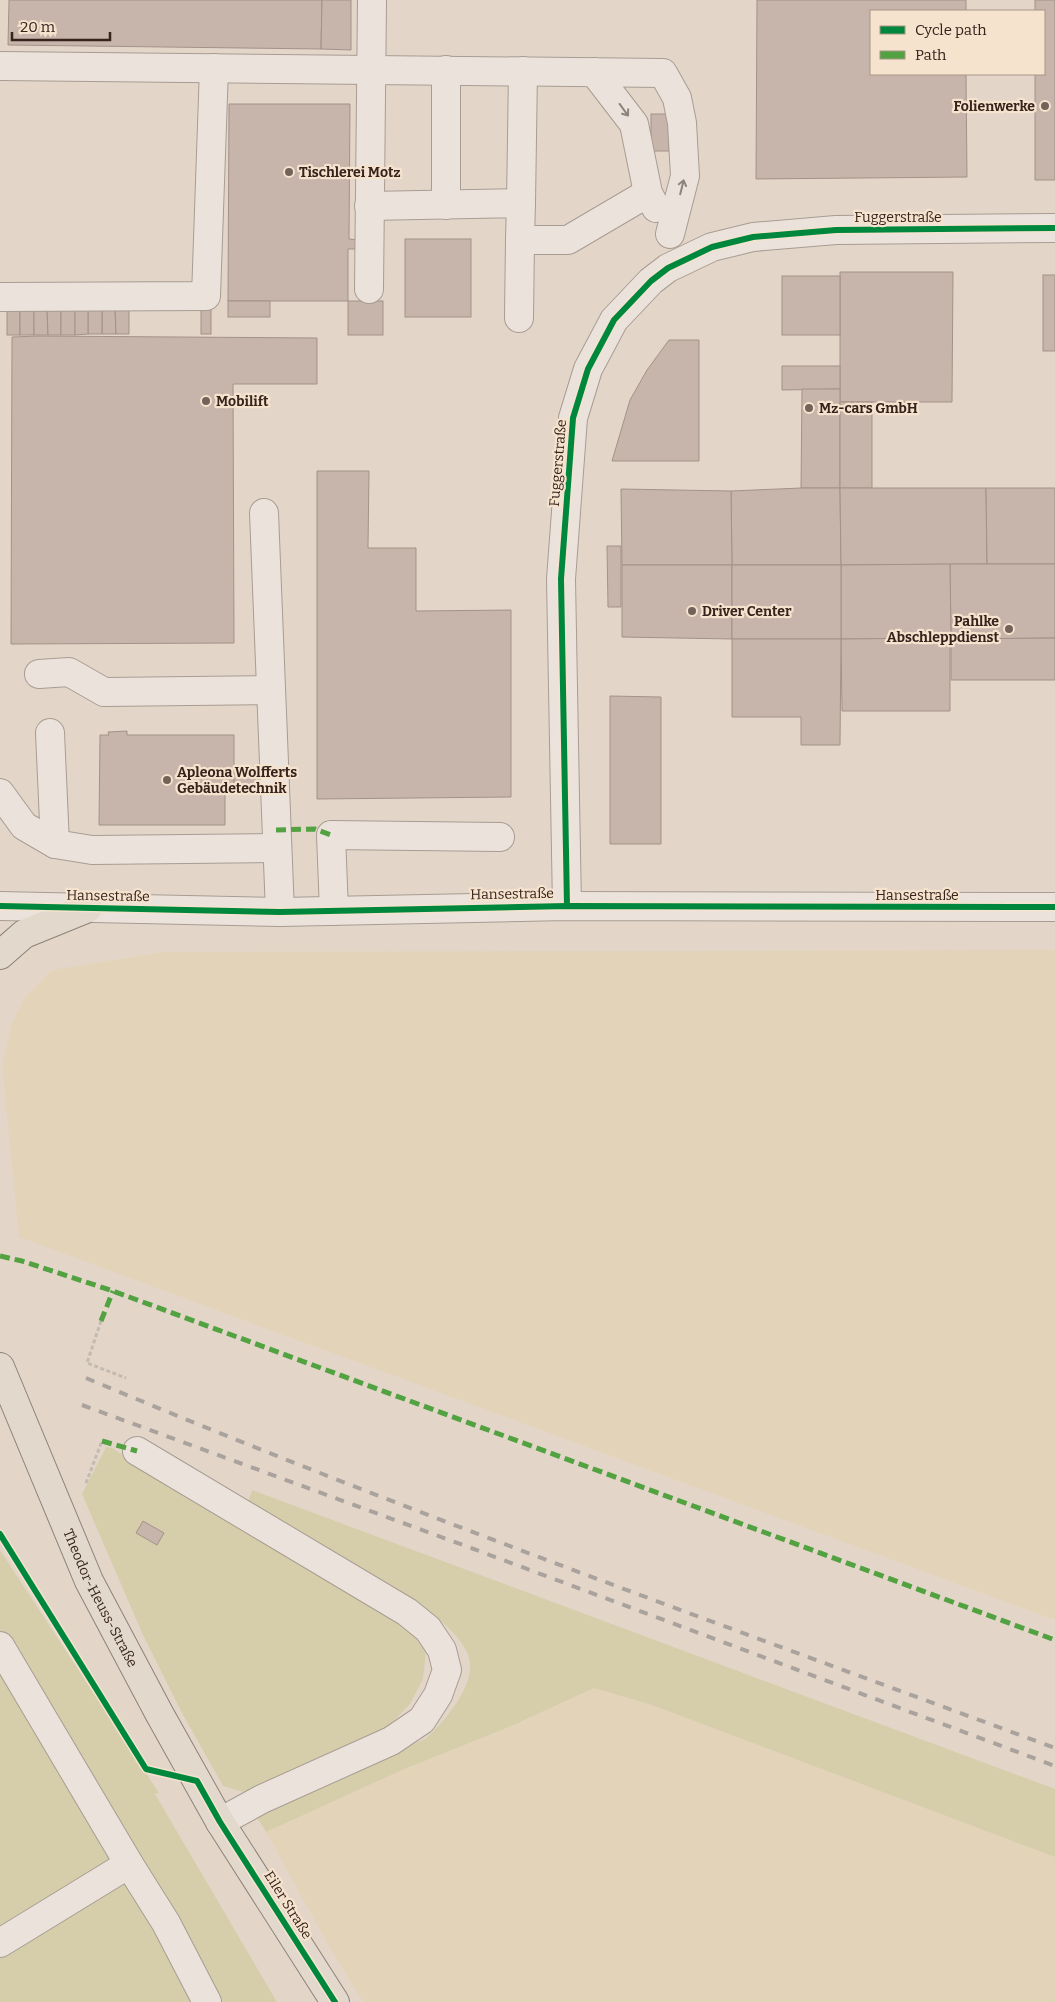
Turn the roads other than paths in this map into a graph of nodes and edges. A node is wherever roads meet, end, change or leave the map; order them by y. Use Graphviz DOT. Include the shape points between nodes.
graph roads {
  1 [pos="372,0"];
  2 [pos="0,66"];
  3 [pos="214,68"];
  4 [pos="371,69"];
  5 [pos="446,70"];
  6 [pos="522,71"];
  7 [pos="594,72"];
  8 [pos="648,192"];
  9 [pos="521,203"];
  10 [pos="446,205"];
  11 [pos="369,206"];
  12 [pos="1055,228"];
  13 [pos="670,234"];
  14 [pos="520,240"];
  15 [pos="680,262"];
  16 [pos="369,289"];
  17 [pos="0,297"];
  18 [pos="519,318"];
  19 [pos="264,513"];
  20 [pos="39,674"];
  21 [pos="270,690"];
  22 [pos="50,733"];
  23 [pos="0,793"];
  24 [pos="500,837"];
  25 [pos="55,844"];
  26 [pos="277,848"];
  27 [pos="0,906"];
  28 [pos="567,906"];
  29 [pos="88,908"];
  30 [pos="1055,908"];
  31 [pos="334,911"];
  32 [pos="280,912"];
  33 [pos="0,955"];
  34 [pos="0,1367"];
  35 [pos="136,1451"];
  36 [pos="0,1646"];
  37 [pos="220,1822"];
  38 [pos="129,1864"];
  39 [pos="0,1942"];
  40 [pos="207,2002"];
  41 [pos="335,2002"];
  1 -- 4 [label="street"];
  2 -- 3 [label="street"];
  3 -- 4 [label="street"];
  3 -- 17 [label="street" via="206,296"];
  4 -- 5 [label="street"];
  4 -- 11 [label="street"];
  5 -- 6 [label="street"];
  5 -- 10 [label="street"];
  6 -- 7 [label="street"];
  6 -- 9 [label="street"];
  7 -- 8 [label="street, one-way" via="634,124"];
  13 -- 7 [label="street, one-way" via="685,176 678,98 663,73"];
  8 -- 13 [label="street"];
  8 -- 14 [label="street" via="568,240"];
  9 -- 10 [label="street"];
  9 -- 14 [label="street"];
  10 -- 11 [label="street"];
  11 -- 16 [label="street"];
  12 -- 15 [label="street, Fuggerstraße" via="792,232 712,247"];
  13 -- 15 [label="street"];
  14 -- 18 [label="street"];
  15 -- 28 [label="street, Fuggerstraße" via="651,281 614,320 588,369 573,418 561,579"];
  19 -- 21 [label="street"];
  20 -- 21 [label="street" via="70,672 104,692"];
  21 -- 26 [label="street"];
  22 -- 25 [label="street"];
  23 -- 25 [label="street" via="24,826"];
  24 -- 31 [label="street" via="331,835"];
  25 -- 26 [label="street" via="92,850"];
  26 -- 32 [label="street"];
  27 -- 29 [label="street, Hansestraße"];
  28 -- 30 [label="street, Hansestraße"];
  28 -- 31 [label="street, Hansestraße"];
  29 -- 32 [label="street, Hansestraße"];
  29 -- 33 [label="main road" via="24,934"];
  31 -- 32 [label="street, Hansestraße"];
  34 -- 37 [label="main road, Theodor-Heuss-Straße" via="89,1581"];
  35 -- 37 [label="street" via="408,1612 428,1629 442,1650 446,1670 438,1695 422,1720 392,1741 262,1799"];
  36 -- 38 [label="street"];
  37 -- 41 [label="main road, Eiler Straße"];
  38 -- 39 [label="street"];
  38 -- 40 [label="street" via="166,1923"];
}
